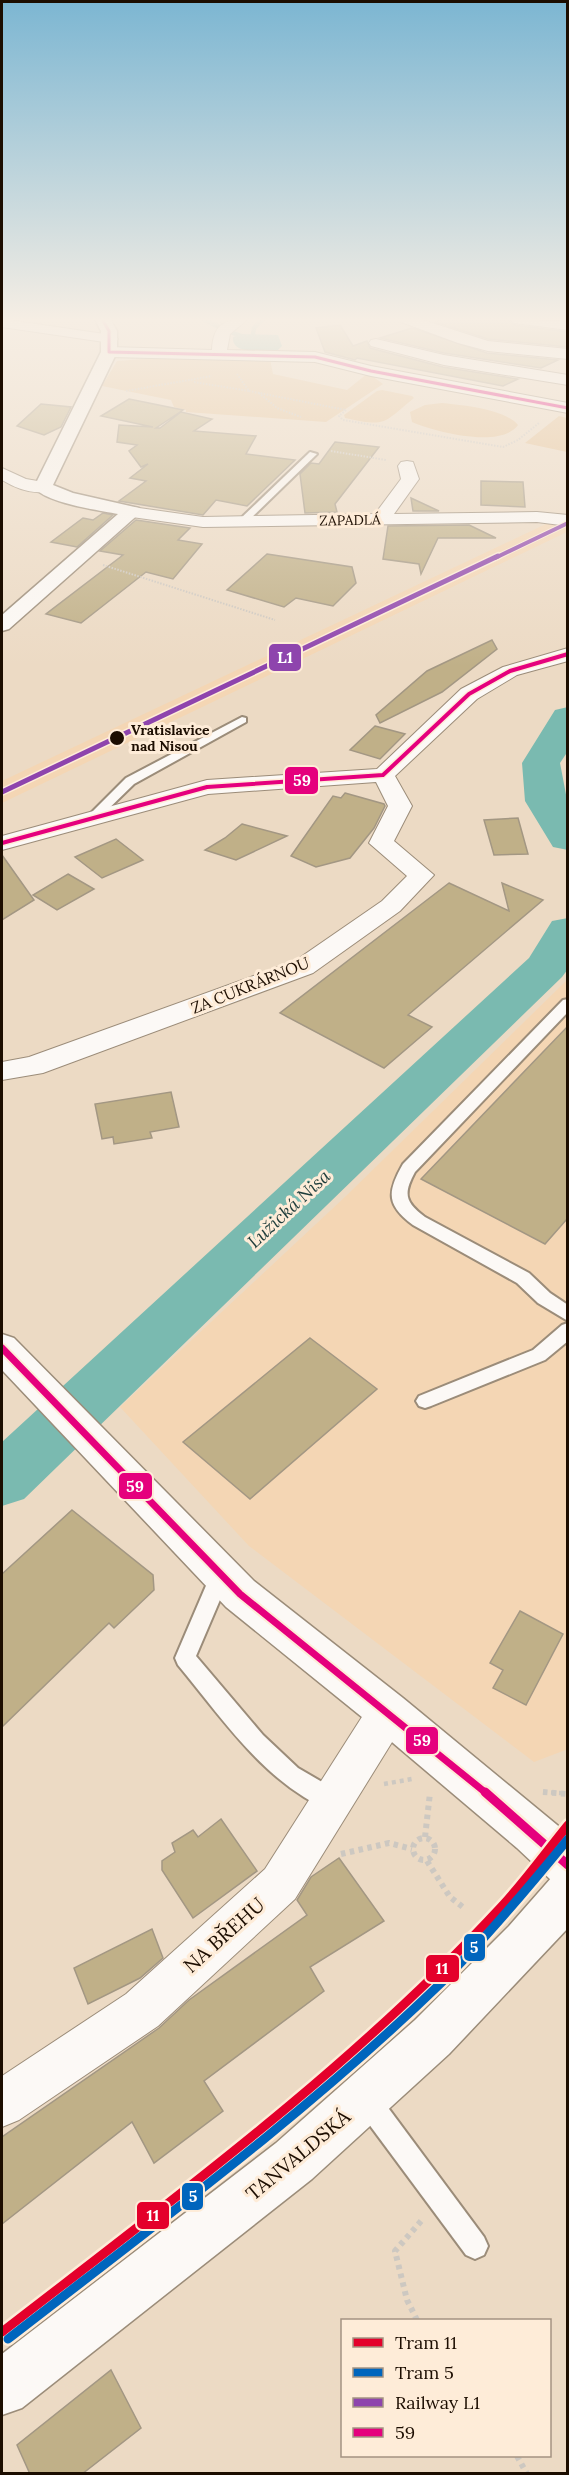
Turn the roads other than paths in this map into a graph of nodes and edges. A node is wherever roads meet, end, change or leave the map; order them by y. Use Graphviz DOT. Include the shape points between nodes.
graph roads {
  1 [pos="68,434"];
  2 [pos="313,454"];
  3 [pos="407,466"];
  4 [pos="2,473"];
  5 [pos="43,487"];
  6 [pos="132,512"];
  7 [pos="381,519"];
  8 [pos="559,520"];
  9 [pos="242,522"];
  10 [pos="2,625"];
  11 [pos="567,654"];
  12 [pos="242,720"];
  13 [pos="383,775"];
  14 [pos="93,817"];
  15 [pos="2,843"];
  16 [pos="567,1003"];
  17 [pos="2,1071"];
  18 [pos="567,1314"];
  19 [pos="567,1330"];
  20 [pos="2,1348"];
  21 [pos="425,1401"];
  22 [pos="221,1574"];
  23 [pos="388,1712"];
  24 [pos="333,1801"];
  25 [pos="567,1865"];
  26 [pos="567,1893"];
  27 [pos="366,2098"];
  28 [pos="2,2103"];
  29 [pos="475,2246"];
  30 [pos="2,2388"];
  1 -- 5 [label="street"];
  2 -- 9 [label="lane"];
  3 -- 7 [label="street" via="410,479"];
  4 -- 5 [label="street" via="21,484"];
  5 -- 6 [label="street" via="67,497"];
  6 -- 9 [label="street, ZAPADLÁ" via="203,522"];
  6 -- 10 [label="street"];
  7 -- 8 [label="street, ZAPADLÁ"];
  7 -- 9 [label="street, ZAPADLÁ"];
  11 -- 13 [label="street" via="510,671 468,694"];
  12 -- 14 [label="lane" via="130,781"];
  13 -- 14 [label="street" via="207,787"];
  13 -- 17 [label="street, ZA CUKRÁRNOU" via="400,806 381,843 422,874 391,906 304,967 33,1066"];
  14 -- 15 [label="street"];
  16 -- 18 [label="lane" via="409,1168 400,1183 399,1203 419,1221 523,1278"];
  19 -- 21 [label="lane" via="539,1355"];
  20 -- 22 [label="street"];
  22 -- 23 [label="street" via="240,1594"];
  22 -- 24 [label="lane" via="185,1658 255,1743 290,1775"];
  23 -- 24 [label="street, NA BŘEHU"];
  23 -- 25 [label="street"];
  24 -- 28 [label="street, NA BŘEHU" via="280,1884 263,1900 142,2010"];
  26 -- 27 [label="street, TANVALDSKÁ" via="510,1958"];
  27 -- 29 [label="lane"];
  27 -- 30 [label="street, TANVALDSKÁ" via="294,2161"];
}
